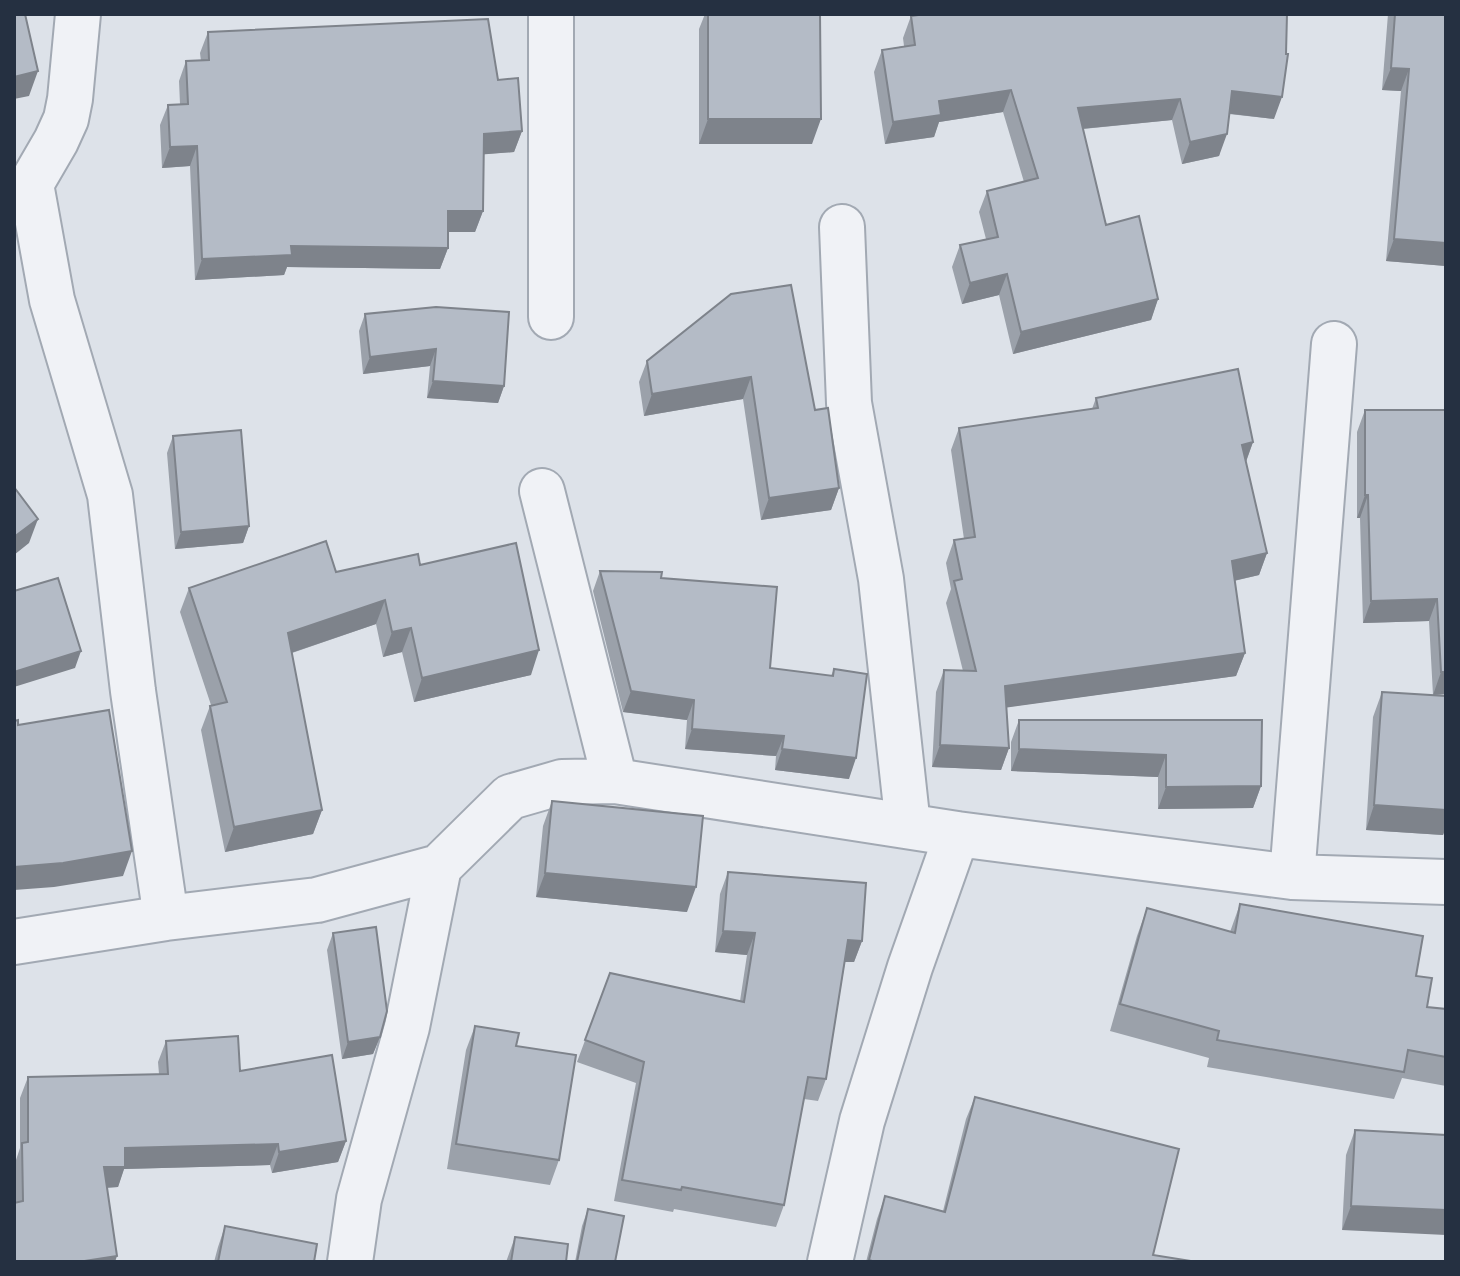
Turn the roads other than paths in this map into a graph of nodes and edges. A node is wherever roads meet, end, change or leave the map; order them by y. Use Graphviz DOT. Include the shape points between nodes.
graph roads {
  1 [pos="78,14"];
  2 [pos="551,14"];
  3 [pos="22,191"];
  4 [pos="842,227"];
  5 [pos="551,317"];
  6 [pos="1334,344"];
  7 [pos="542,491"];
  8 [pos="615,781"];
  9 [pos="908,826"];
  10 [pos="957,834"];
  11 [pos="439,867"];
  12 [pos="1292,877"];
  13 [pos="1446,882"];
  14 [pos="166,918"];
  15 [pos="14,942"];
  16 [pos="350,1262"];
  17 [pos="830,1262"];
  1 -- 3 [label="street" via="66,119"];
  2 -- 5 [label="street"];
  3 -- 14 [label="street" via="110,495"];
  4 -- 9 [label="street" via="849,403 881,579"];
  6 -- 12 [label="street"];
  7 -- 8 [label="street"];
  8 -- 9 [label="street"];
  8 -- 11 [label="street" via="562,782 510,797"];
  9 -- 10 [label="street"];
  10 -- 12 [label="street"];
  10 -- 17 [label="street" via="862,1121"];
  11 -- 14 [label="street" via="317,900"];
  11 -- 16 [label="street" via="407,1027 359,1199"];
  12 -- 13 [label="street"];
  14 -- 15 [label="street"];
}
